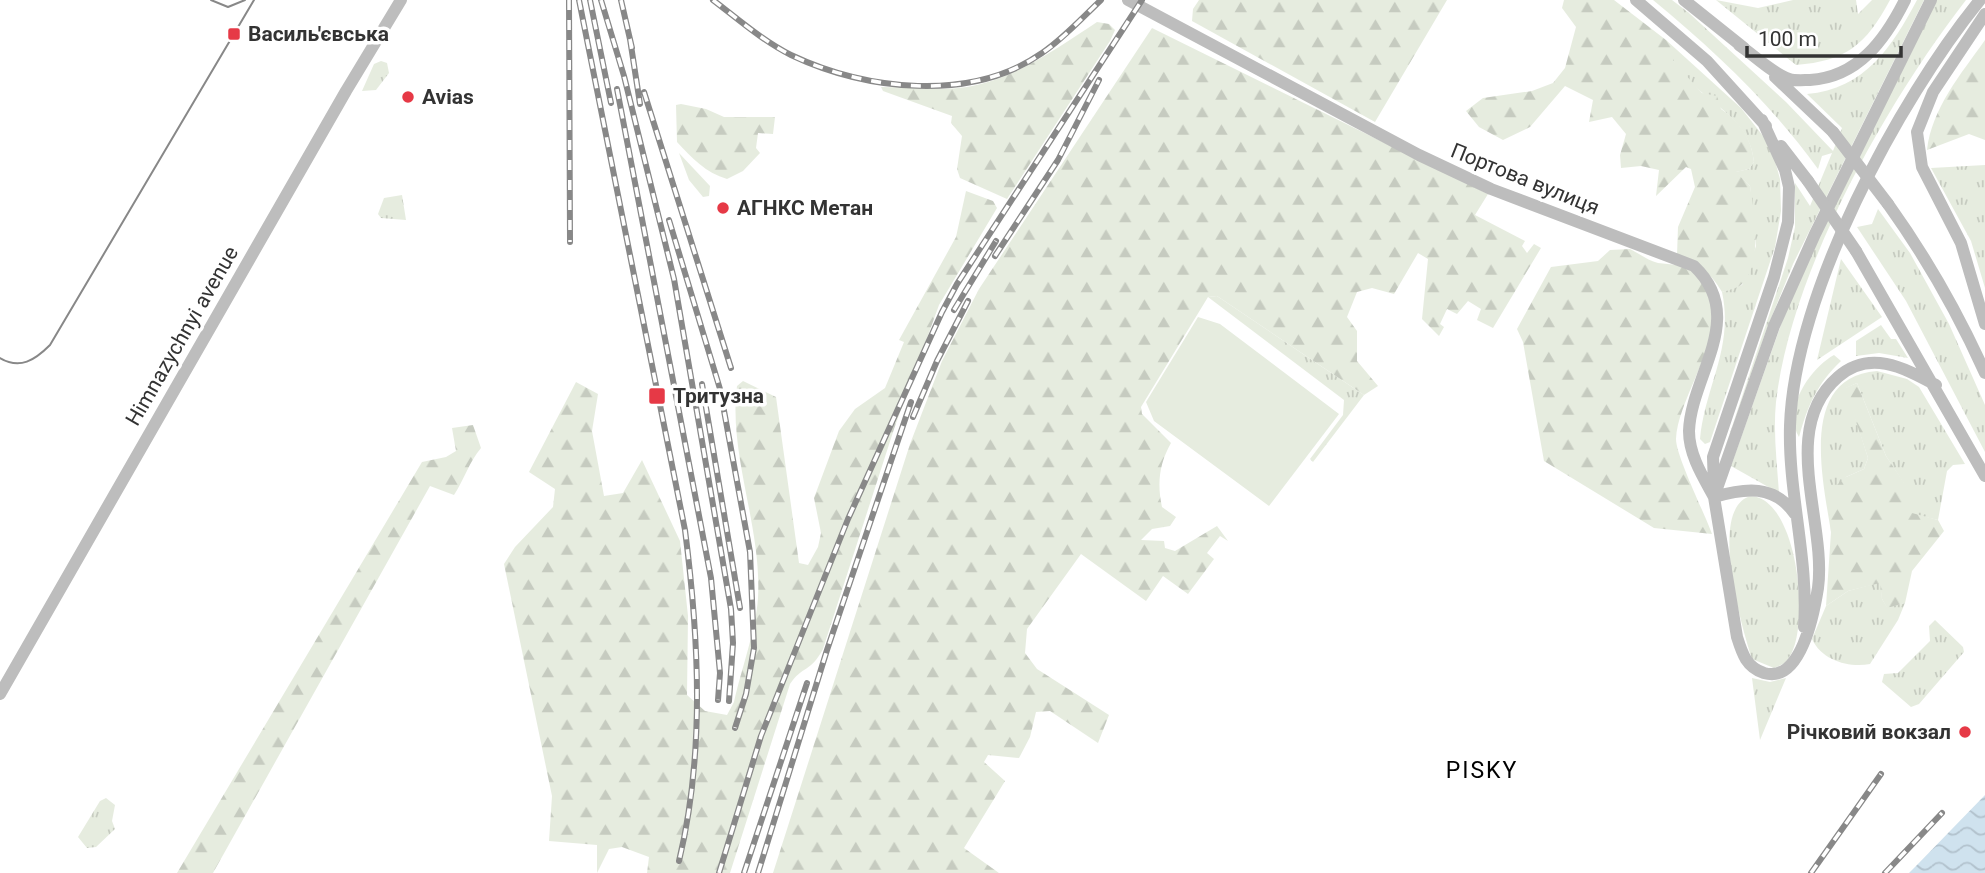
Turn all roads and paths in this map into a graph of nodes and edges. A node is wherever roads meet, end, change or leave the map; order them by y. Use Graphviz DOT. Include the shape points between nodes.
graph roads {
  1 [pos="401,0"];
  2 [pos="1128,0"];
  3 [pos="1636,0"];
  4 [pos="1905,0"];
  5 [pos="1931,0"];
  6 [pos="1980,0"];
  7 [pos="1686,2"];
  8 [pos="1985,14"];
  9 [pos="1739,45"];
  10 [pos="1762,120"];
  11 [pos="1985,324"];
  12 [pos="1985,373"];
  13 [pos="1936,385"];
  14 [pos="1983,471"];
  15 [pos="1714,497"];
  16 [pos="1795,514"];
  17 [pos="1800,652"];
  18 [pos="0,694"];
  1 -- 18 [label="main road, Himnazychnyi avenue"];
  2 -- 15 [label="main road, Портова вулиця" via="1431,161 1491,189 1695,267 1717,303 1713,345 1689,429 1691,451"];
  3 -- 10 [label="main road" via="1707,61"];
  4 -- 9 [label="main road" via="1870,54 1827,78 1788,79"];
  5 -- 15 [label="main road" via="1774,326"];
  6 -- 16 [label="main road" via="1920,83 1890,135 1833,255 1793,385 1789,430"];
  7 -- 9 [label="main road"];
  8 -- 11 [label="main road" via="1933,92 1917,132 1922,167 1961,243"];
  9 -- 12 [label="main road, bridge" via="1832,132 1888,204 1920,248"];
  10 -- 13 [label="main road, bridge" via="1856,251"];
  10 -- 15 [label="main road" via="1785,170 1788,222 1774,278 1713,457"];
  13 -- 14 [label="main road"];
  13 -- 17 [label="main road" via="1899,367 1873,362 1852,366 1825,391 1815,413 1808,455 1818,587"];
  15 -- 16 [label="main road" via="1754,489 1781,499"];
  15 -- 17 [label="main road" via="1742,656 1751,666 1770,674 1782,673"];
  16 -- 17 [label="main road" via="1804,592"];
}
